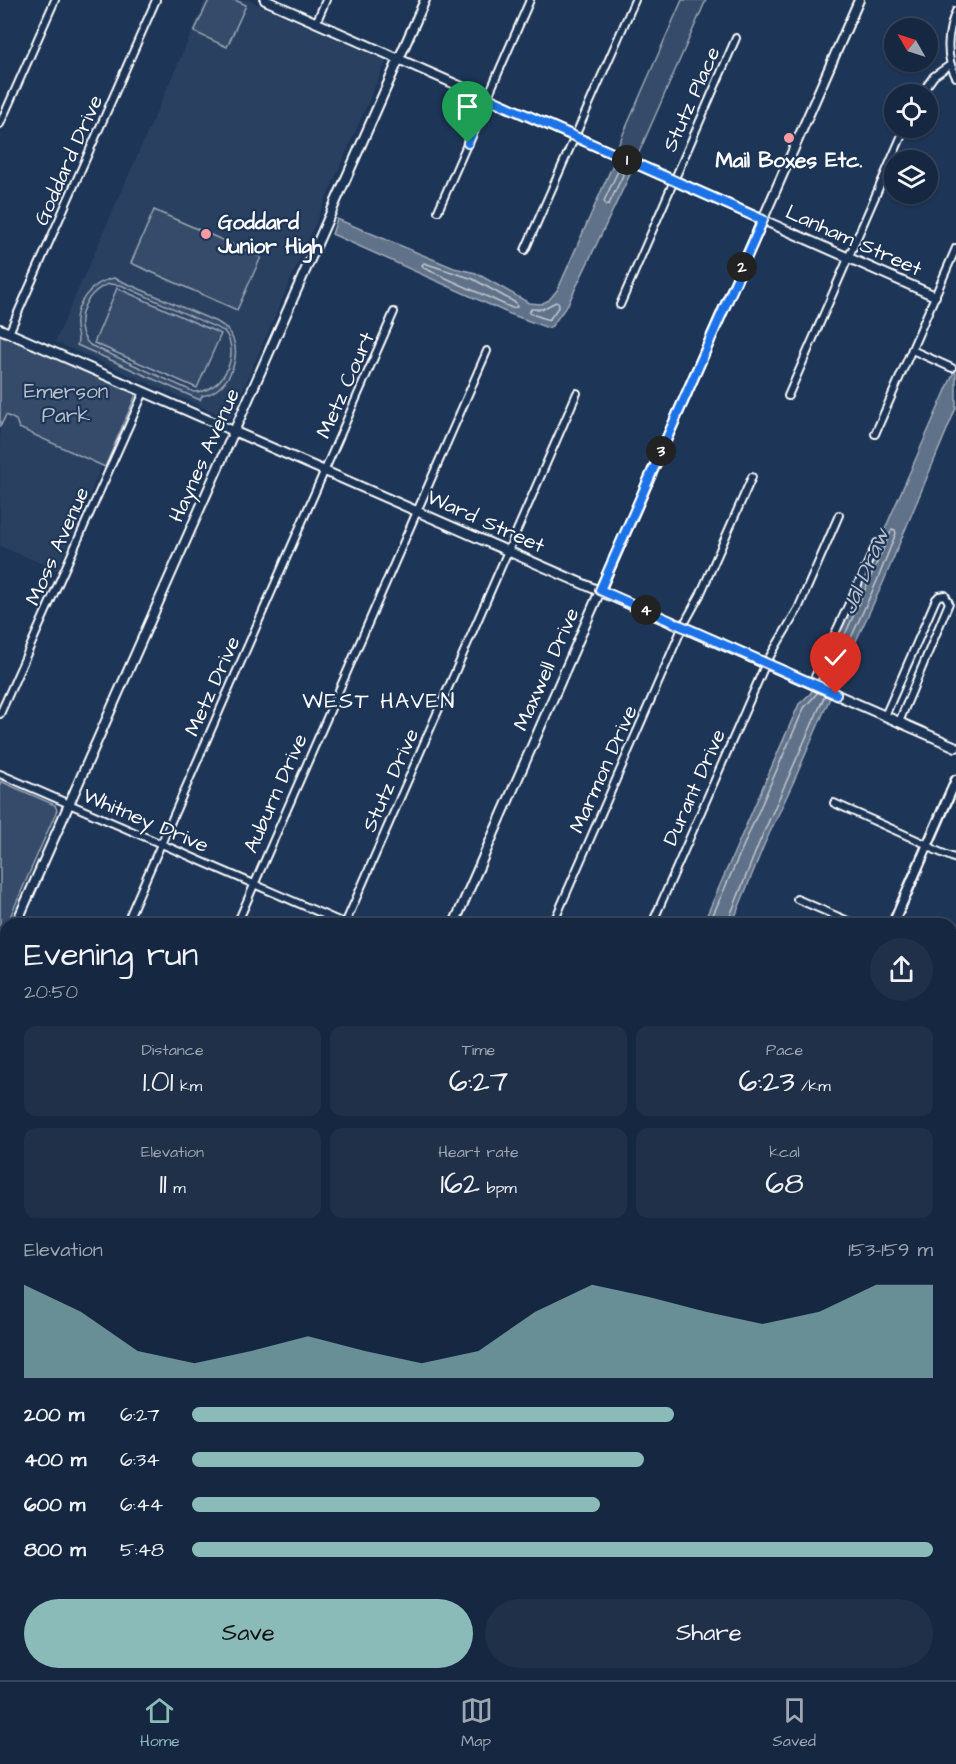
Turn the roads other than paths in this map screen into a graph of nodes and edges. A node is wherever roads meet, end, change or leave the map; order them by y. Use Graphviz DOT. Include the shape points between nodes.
graph roads {
  1 [pos="55,0"];
  2 [pos="156,0"];
  3 [pos="265,0"];
  4 [pos="326,0"];
  5 [pos="425,0"];
  6 [pos="530,0"];
  7 [pos="635,0"];
  8 [pos="859,0"];
  9 [pos="956,12"];
  10 [pos="316,23"];
  11 [pos="735,38"];
  12 [pos="399,59"];
  13 [pos="950,65"];
  14 [pos="956,77"];
  15 [pos="928,84"];
  16 [pos="488,98"];
  17 [pos="0,124"];
  18 [pos="575,137"];
  19 [pos="901,138"];
  20 [pos="673,181"];
  21 [pos="438,211"];
  22 [pos="763,220"];
  23 [pos="956,248"];
  24 [pos="525,250"];
  25 [pos="848,257"];
  26 [pos="935,296"];
  27 [pos="620,305"];
  28 [pos="394,312"];
  29 [pos="0,329"];
  30 [pos="9,333"];
  31 [pos="912,350"];
  32 [pos="487,351"];
  33 [pos="952,368"];
  34 [pos="144,392"];
  35 [pos="577,393"];
  36 [pos="788,396"];
  37 [pos="235,431"];
  38 [pos="875,434"];
  39 [pos="325,471"];
  40 [pos="752,477"];
  41 [pos="417,510"];
  42 [pos="839,515"];
  43 [pos="877,543"];
  44 [pos="509,550"];
  45 [pos="600,590"];
  46 [pos="683,626"];
  47 [pos="766,663"];
  48 [pos="813,683"];
  49 [pos="0,714"];
  50 [pos="885,716"];
  51 [pos="899,722"];
  52 [pos="956,747"];
  53 [pos="0,774"];
  54 [pos="956,780"];
  55 [pos="834,803"];
  56 [pos="68,804"];
  57 [pos="161,844"];
  58 [pos="928,845"];
  59 [pos="956,859"];
  60 [pos="253,884"];
  61 [pos="797,899"];
  62 [pos="130,915"];
  63 [pos="19,918"];
  64 [pos="239,918"];
  65 [pos="331,918"];
  66 [pos="348,918"];
  67 [pos="457,918"];
  68 [pos="556,918"];
  69 [pos="655,918"];
  70 [pos="841,918"];
  71 [pos="896,918"];
  1 -- 17 [label="street"];
  2 -- 30 [label="street, Goddard Drive"];
  3 -- 10 [label="street, Lanham Street"];
  4 -- 10 [label="street"];
  5 -- 12 [label="street, Haynes Avenue"];
  6 -- 16 [label="street"];
  7 -- 18 [label="street"];
  8 -- 22 [label="street, Maxwell Drive"];
  9 -- 13 [label="street" via="948,41"];
  10 -- 12 [label="street, Lanham Street"];
  11 -- 20 [label="street, Stutz Place"];
  12 -- 16 [label="street, Lanham Street"];
  12 -- 37 [label="street, Haynes Avenue"];
  13 -- 14 [label="street"];
  13 -- 15 [label="street"];
  16 -- 18 [label="street, Lanham Street"];
  16 -- 21 [label="street"];
  18 -- 20 [label="street, Lanham Street"];
  18 -- 24 [label="street"];
  19 -- 25 [label="street"];
  20 -- 22 [label="street, Lanham Street"];
  20 -- 27 [label="street, Stutz Place"];
  22 -- 25 [label="street, Lanham Street"];
  22 -- 45 [label="street, Maxwell Drive"];
  23 -- 26 [label="street"];
  25 -- 26 [label="street, Lanham Street"];
  25 -- 36 [label="street"];
  26 -- 31 [label="street"];
  28 -- 39 [label="street, Metz Court"];
  29 -- 30 [label="street, Ward Street"];
  30 -- 34 [label="street, Ward Street"];
  31 -- 33 [label="street"];
  31 -- 38 [label="street"];
  32 -- 41 [label="street, Auburn Drive"];
  34 -- 37 [label="street, Ward Street"];
  34 -- 49 [label="street, Moss Avenue"];
  35 -- 44 [label="street, Stutz Drive"];
  37 -- 39 [label="street, Ward Street"];
  37 -- 56 [label="street, Haynes Avenue"];
  39 -- 41 [label="street, Ward Street"];
  39 -- 57 [label="street, Metz Drive"];
  40 -- 46 [label="street, Marmon Drive"];
  41 -- 44 [label="street, Ward Street"];
  41 -- 60 [label="street, Auburn Drive"];
  42 -- 47 [label="street, Durant Drive" via="798,609"];
  43 -- 48 [label="street"];
  44 -- 45 [label="street, Ward Street"];
  44 -- 66 [label="street, Stutz Drive"];
  45 -- 46 [label="street, Ward Street"];
  45 -- 67 [label="street, Maxwell Drive"];
  46 -- 47 [label="street, Ward Street"];
  46 -- 68 [label="street, Marmon Drive"];
  47 -- 48 [label="street, Ward Street"];
  47 -- 69 [label="street, Durant Drive"];
  48 -- 50 [label="street, Ward Street"];
  50 -- 51 [label="street, Ward Street"];
  50 -- 51 [label="street" via="936,599 945,595 949,603"];
  51 -- 52 [label="street, Ward Street"];
  53 -- 56 [label="street, Whitney Drive"];
  54 -- 58 [label="main road"];
  55 -- 58 [label="street"];
  56 -- 57 [label="street, Whitney Drive"];
  56 -- 63 [label="street, Haynes Avenue"];
  57 -- 60 [label="street, Whitney Drive"];
  57 -- 62 [label="street, Metz Drive"];
  58 -- 59 [label="street"];
  58 -- 71 [label="main road"];
  60 -- 64 [label="street, Auburn Drive"];
  60 -- 65 [label="street, Whitney Drive"];
  61 -- 70 [label="street"];
}
